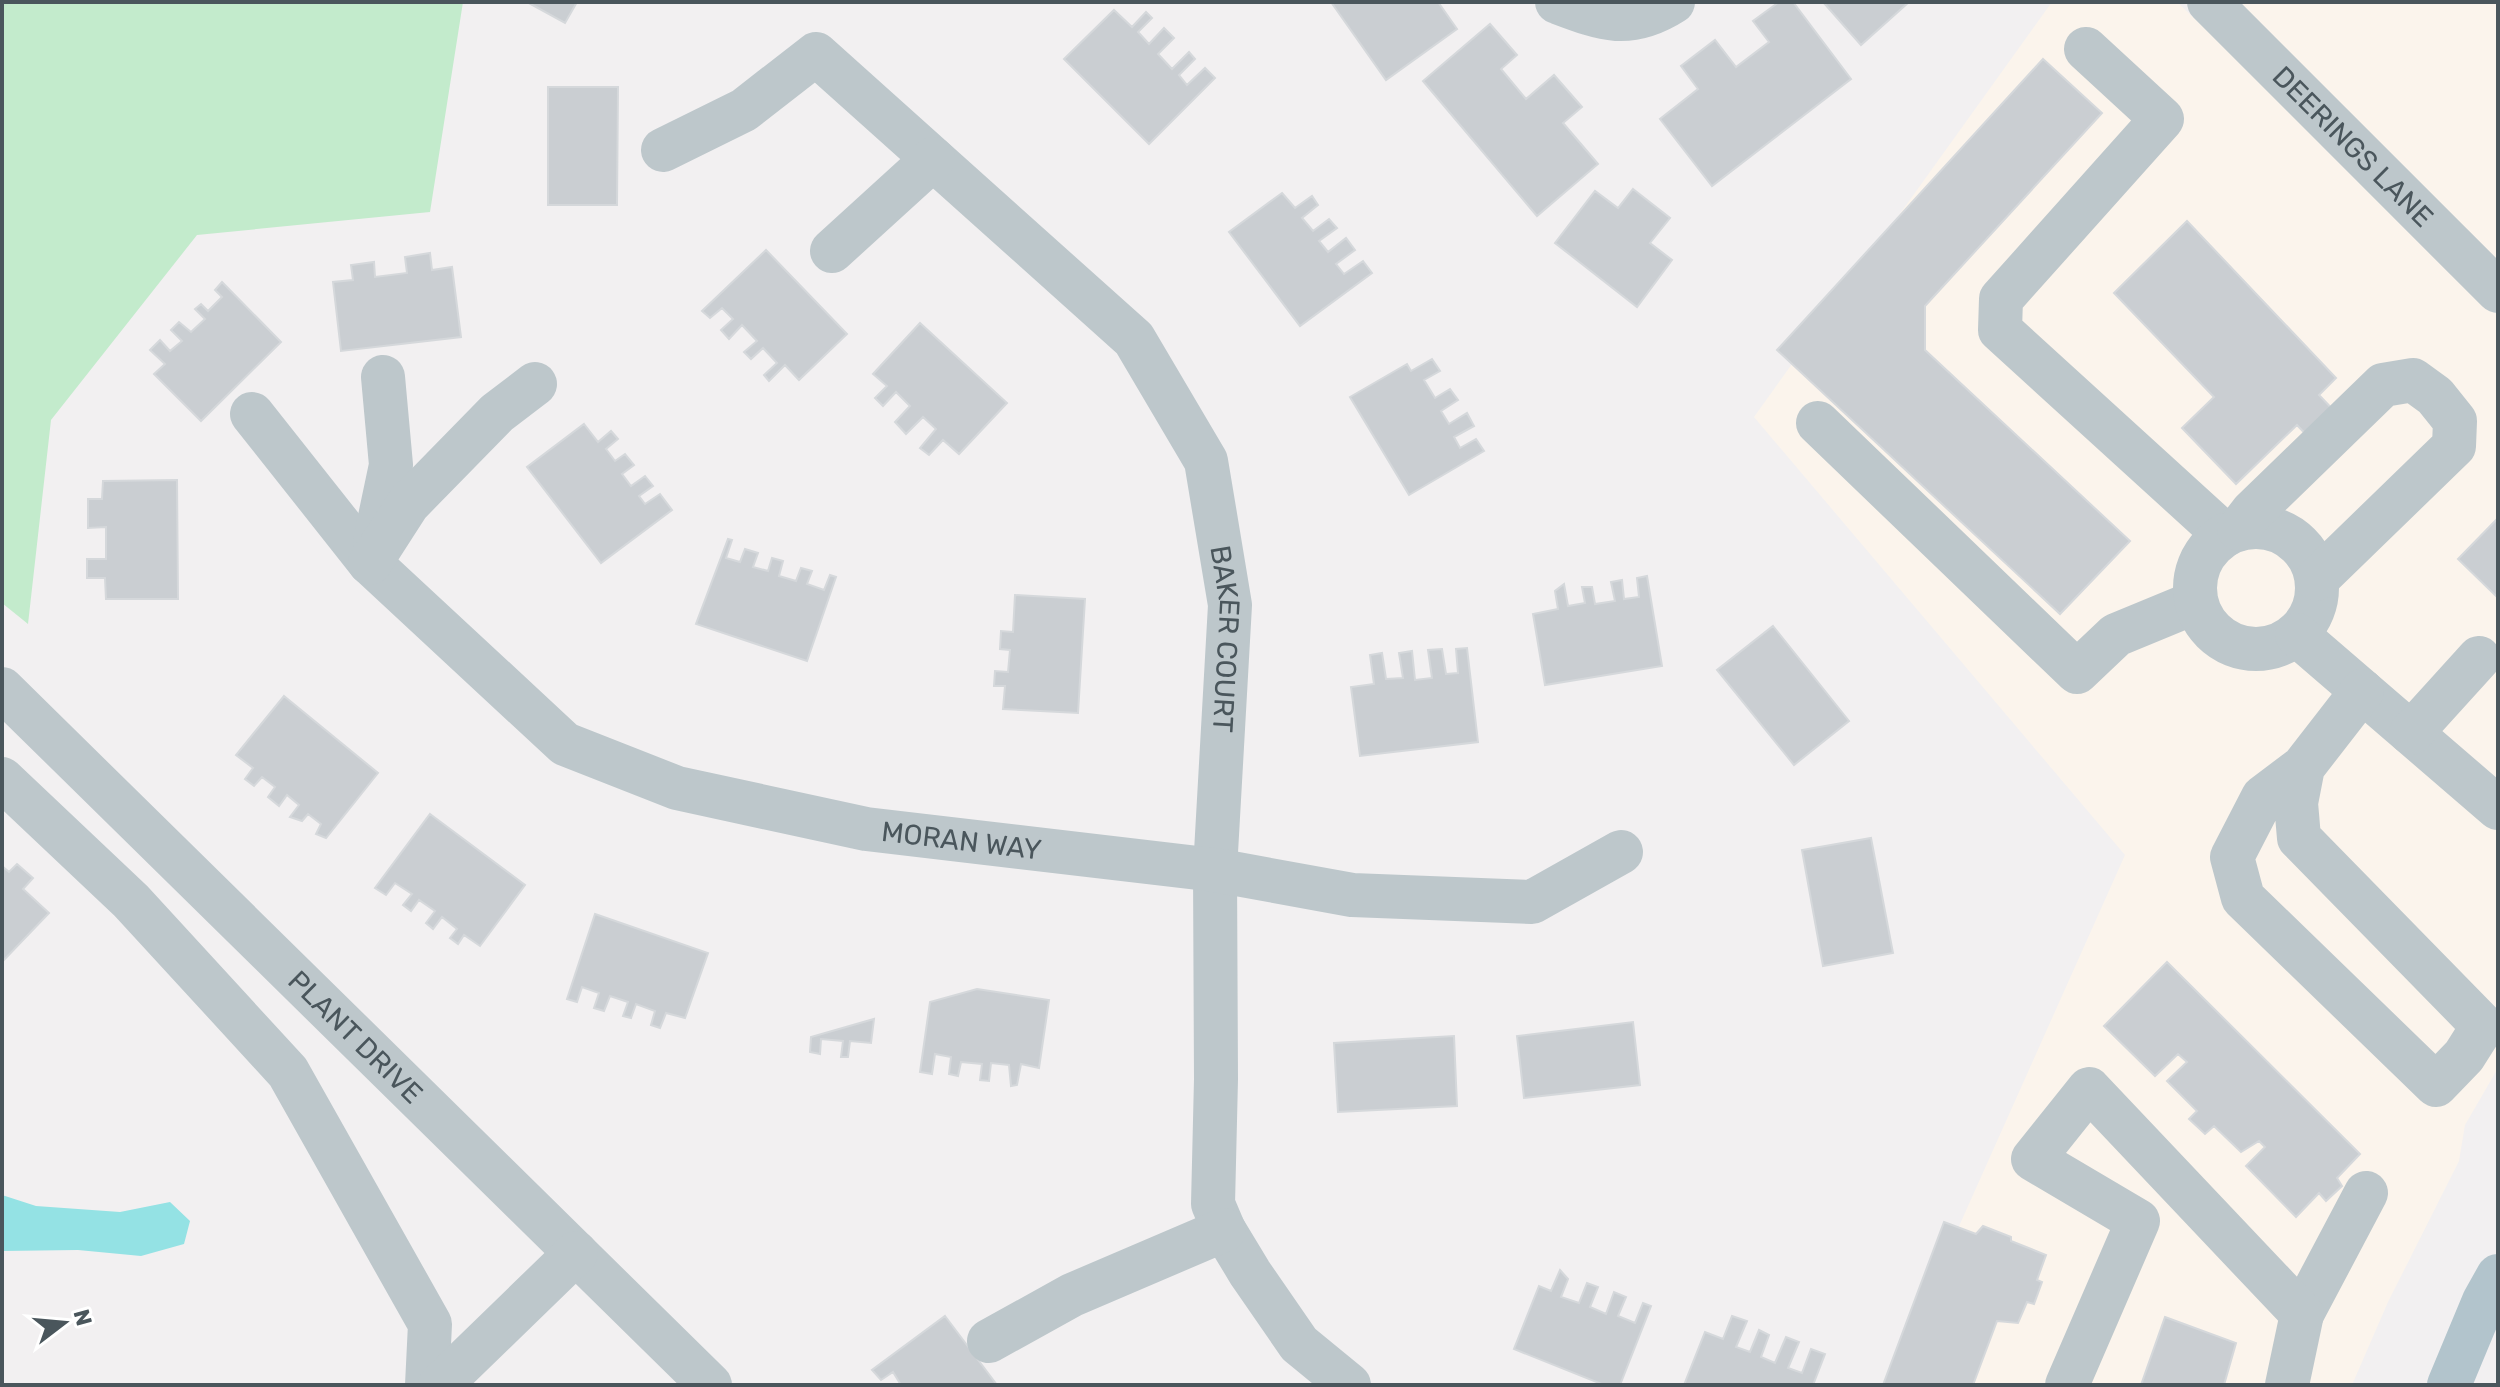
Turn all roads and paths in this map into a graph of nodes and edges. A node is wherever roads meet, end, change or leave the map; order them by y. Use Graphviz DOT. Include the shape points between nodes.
graph roads {
  1 [pos="1557,2"];
  2 [pos="1673,2"];
  3 [pos="2209,2"];
  4 [pos="2086,49"];
  5 [pos="663,150"];
  6 [pos="933,159"];
  7 [pos="832,251"];
  8 [pos="2498,291"];
  9 [pos="383,377"];
  10 [pos="535,384"];
  11 [pos="252,414"];
  12 [pos="1818,423"];
  13 [pos="2232,532"];
  14 [pos="370,563"];
  15 [pos="2317,579"];
  16 [pos="2196,602"];
  17 [pos="2297,635"];
  18 [pos="2479,658"];
  19 [pos="2,689"];
  20 [pos="2362,691"];
  21 [pos="2411,733"];
  22 [pos="2303,767"];
  23 [pos="2,779"];
  24 [pos="2498,808"];
  25 [pos="1621,852"];
  26 [pos="1215,870"];
  27 [pos="2366,1193"];
  28 [pos="2202,1208"];
  29 [pos="2138,1221"];
  30 [pos="1224,1230"];
  31 [pos="576,1253"];
  32 [pos="2498,1276"];
  33 [pos="2302,1314"];
  34 [pos="989,1341"];
  35 [pos="2290,1384"];
  36 [pos="427,1385"];
  37 [pos="440,1385"];
  38 [pos="710,1385"];
  39 [pos="1349,1385"];
  40 [pos="2067,1385"];
  41 [pos="2449,1385"];
  1 -- 2 [label="street" via="1603,20 1633,20"];
  3 -- 8 [label="street, DEERINGS LANE"];
  4 -- 13 [label="street" via="2162,119 2001,299 2000,330"];
  5 -- 6 [label="street, BAKER COURT" via="744,110 816,54"];
  6 -- 7 [label="street"];
  6 -- 26 [label="street, BAKER COURT" via="1134,339 1206,461 1230,605"];
  9 -- 14 [label="street" via="391,465"];
  10 -- 14 [label="street" via="497,413 408,504"];
  11 -- 14 [label="street, MORAN WAY"];
  12 -- 16 [label="street" via="2077,672 2116,635"];
  13 -- 15 [label="street" via="2259,527 2280,531 2298,542"];
  13 -- 15 [label="street" via="2383,385 2413,380 2455,421 2454,446"];
  13 -- 16 [label="street" via="2200,563"];
  14 -- 26 [label="street, MORAN WAY" via="565,744 677,788 866,829"];
  15 -- 17 [label="street" via="2317,600"];
  16 -- 17 [label="street" via="2218,637 2237,647 2269,648"];
  17 -- 20 [label="street"];
  18 -- 21 [label="street"];
  19 -- 31 [label="street, PLANT DRIVE"];
  20 -- 21 [label="street"];
  20 -- 22 [label="street"];
  21 -- 24 [label="street"];
  22 -- 22 [label="street" via="2263,797 2232,857 2243,898 2436,1085 2483,1026 2299,838 2296,803"];
  23 -- 36 [label="street" via="131,901 288,1072 430,1324"];
  25 -- 26 [label="street, MORAN WAY" via="1532,902 1352,895"];
  26 -- 30 [label="street, BAKER COURT" via="1213,1204"];
  27 -- 33 [label="street"];
  28 -- 29 [label="street"];
  28 -- 29 [label="street" via="2089,1089 2033,1159"];
  28 -- 33 [label="street"];
  29 -- 40 [label="street"];
  30 -- 34 [label="street" via="1072,1295"];
  30 -- 39 [label="street, BAKER COURT" via="1299,1344"];
  31 -- 37 [label="street"];
  31 -- 38 [label="street, PLANT DRIVE"];
  32 -- 41 [label="main road"];
  33 -- 35 [label="street"];
}
